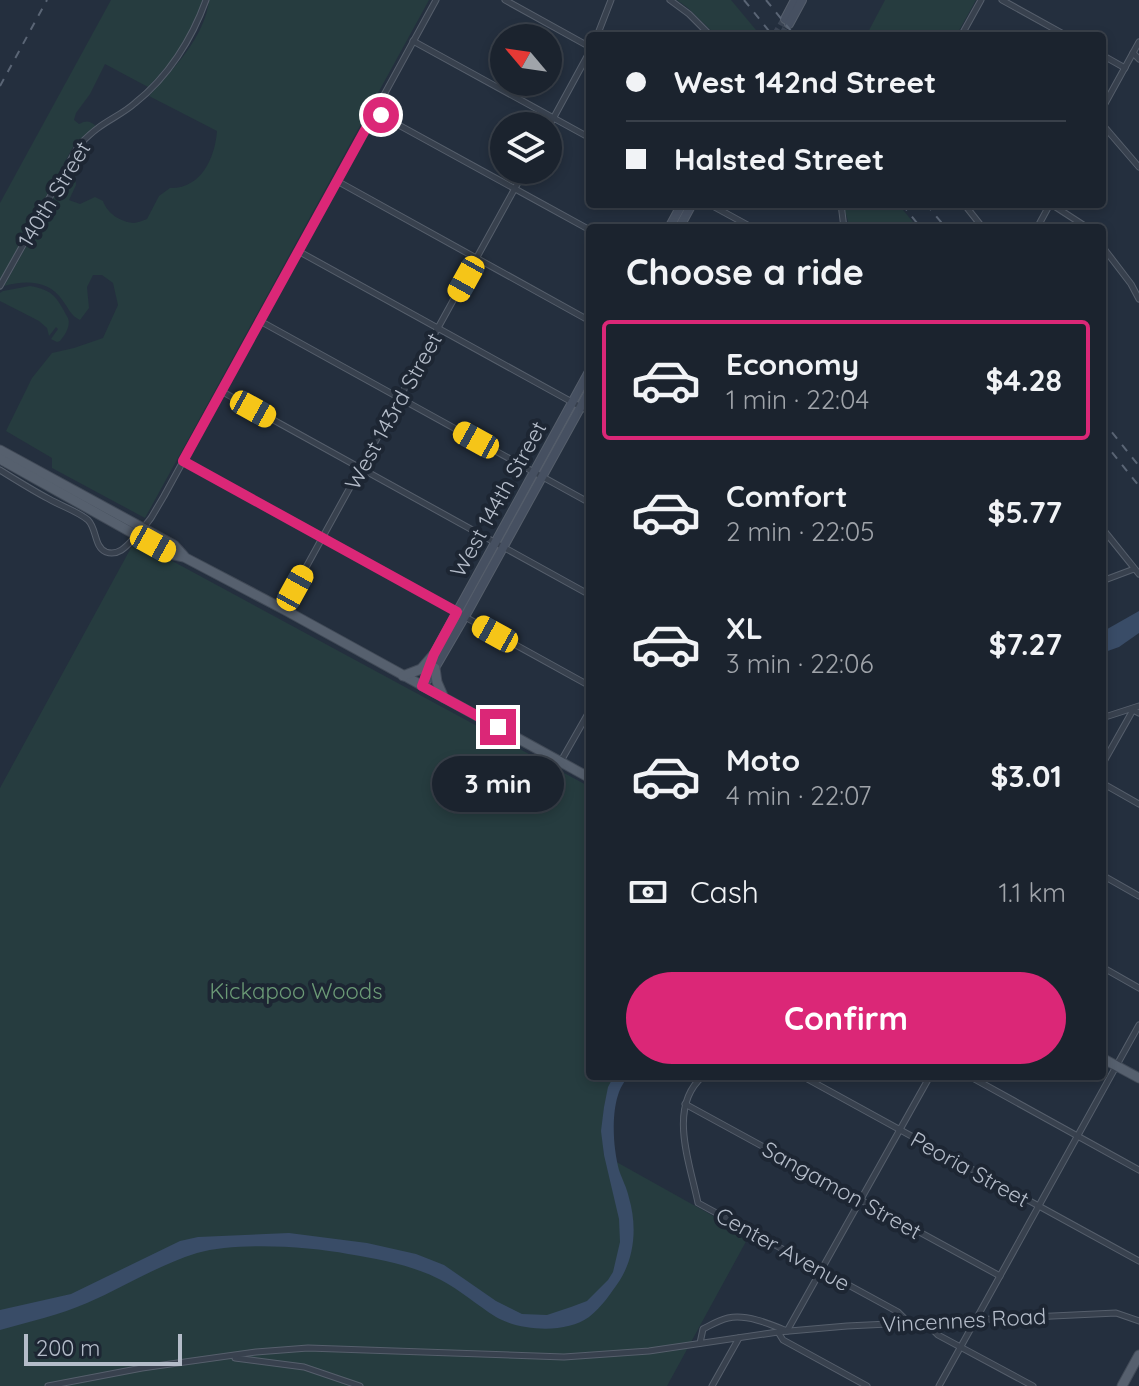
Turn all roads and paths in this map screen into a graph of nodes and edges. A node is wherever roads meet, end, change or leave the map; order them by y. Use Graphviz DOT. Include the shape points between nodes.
graph roads {
  1 [pos="206,0"];
  2 [pos="436,0"];
  3 [pos="505,0"];
  4 [pos="611,0"];
  5 [pos="670,0"];
  6 [pos="795,0"];
  7 [pos="802,0"];
  8 [pos="981,0"];
  9 [pos="1002,0"];
  10 [pos="599,32"];
  11 [pos="707,32"];
  12 [pos="963,32"];
  13 [pos="1060,32"];
  14 [pos="413,41"];
  15 [pos="1139,42"];
  16 [pos="586,47"];
  17 [pos="1133,53"];
  18 [pos="586,56"];
  19 [pos="1106,57"];
  20 [pos="1139,59"];
  21 [pos="1125,68"];
  22 [pos="1106,102"];
  23 [pos="375,112"];
  24 [pos="542,112"];
  25 [pos="556,112"];
  26 [pos="562,123"];
  27 [pos="1106,129"];
  28 [pos="586,136"];
  29 [pos="1139,167"];
  30 [pos="337,181"];
  31 [pos="517,184"];
  32 [pos="515,188"];
  33 [pos="716,208"];
  34 [pos="967,208"];
  35 [pos="1056,208"];
  36 [pos="746,224"];
  37 [pos="980,224"];
  38 [pos="1082,224"];
  39 [pos="586,228"];
  40 [pos="298,251"];
  41 [pos="1106,251"];
  42 [pos="477,258"];
  43 [pos="0,286"];
  44 [pos="1139,299"];
  45 [pos="586,319"];
  46 [pos="260,321"];
  47 [pos="439,329"];
  48 [pos="586,380"];
  49 [pos="221,391"];
  50 [pos="586,394"];
  51 [pos="400,398"];
  52 [pos="577,404"];
  53 [pos="586,410"];
  54 [pos="0,450"];
  55 [pos="0,459"];
  56 [pos="183,461"];
  57 [pos="14,462"];
  58 [pos="361,468"];
  59 [pos="0,470"];
  60 [pos="538,474"];
  61 [pos="586,501"];
  62 [pos="140,532"];
  63 [pos="1106,533"];
  64 [pos="322,538"];
  65 [pos="500,545"];
  66 [pos="1137,571"];
  67 [pos="1106,580"];
  68 [pos="586,593"];
  69 [pos="283,609"];
  70 [pos="461,615"];
  71 [pos="434,654"];
  72 [pos="435,668"];
  73 [pos="403,676"];
  74 [pos="586,684"];
  75 [pos="422,686"];
  76 [pos="444,698"];
  77 [pos="1137,710"];
  78 [pos="586,717"];
  79 [pos="1106,717"];
  80 [pos="1106,759"];
  81 [pos="561,762"];
  82 [pos="586,776"];
  83 [pos="1106,785"];
  84 [pos="1139,804"];
  85 [pos="1106,877"];
  86 [pos="1139,896"];
  87 [pos="1106,969"];
  88 [pos="1139,988"];
  89 [pos="1139,1025"];
  90 [pos="1106,1060"];
  91 [pos="1116,1066"];
  92 [pos="1139,1079"];
  93 [pos="700,1080"];
  94 [pos="809,1080"];
  95 [pos="928,1080"];
  96 [pos="976,1080"];
  97 [pos="685,1104"];
  98 [pos="900,1130"];
  99 [pos="1077,1136"];
  100 [pos="1139,1170"];
  101 [pos="861,1200"];
  102 [pos="1038,1207"];
  103 [pos="1139,1261"];
  104 [pos="822,1271"];
  105 [pos="1000,1276"];
  106 [pos="977,1318"];
  107 [pos="924,1321"];
  108 [pos="1139,1321"];
  109 [pos="908,1322"];
  110 [pos="787,1331"];
  111 [pos="778,1332"];
  112 [pos="739,1337"];
  113 [pos="700,1343"];
  114 [pos="961,1347"];
  115 [pos="1139,1355"];
  116 [pos="226,1357"];
  117 [pos="48,1386"];
  118 [pos="360,1386"];
  119 [pos="712,1386"];
  120 [pos="867,1386"];
  121 [pos="939,1386"];
  122 [pos="1033,1386"];
  123 [pos="1122,1386"];
  1 -- 43 [label="street, 140th Street" via="158,82 79,145"];
  2 -- 14 [label="street"];
  3 -- 16 [label="street"];
  4 -- 10 [label="street"];
  5 -- 11 [label="street"];
  6 -- 7 [label="street" via="787,21"];
  8 -- 12 [label="street"];
  9 -- 13 [label="street"];
  14 -- 23 [label="street"];
  14 -- 24 [label="street"];
  15 -- 17 [label="street"];
  17 -- 20 [label="street"];
  17 -- 21 [label="street"];
  18 -- 25 [label="street"];
  19 -- 21 [label="street"];
  21 -- 22 [label="street"];
  23 -- 30 [label="street"];
  23 -- 32 [label="street"];
  26 -- 28 [label="street"];
  27 -- 29 [label="street"];
  30 -- 40 [label="street"];
  30 -- 42 [label="street"];
  31 -- 32 [label="street, West 143rd Street"];
  32 -- 39 [label="street"];
  32 -- 42 [label="street, West 143rd Street"];
  33 -- 36 [label="street"];
  34 -- 37 [label="street"];
  35 -- 38 [label="street"];
  40 -- 46 [label="street"];
  40 -- 47 [label="street"];
  41 -- 44 [label="street"];
  42 -- 45 [label="street"];
  42 -- 47 [label="street, West 143rd Street"];
  46 -- 49 [label="street"];
  46 -- 51 [label="street"];
  47 -- 51 [label="street, West 143rd Street"];
  47 -- 52 [label="street"];
  48 -- 52 [label="street, West 144th Street"];
  49 -- 56 [label="street"];
  49 -- 58 [label="street"];
  50 -- 52 [label="street, West 144th Street"];
  51 -- 58 [label="street, West 143rd Street"];
  51 -- 60 [label="street"];
  52 -- 53 [label="street"];
  52 -- 60 [label="street, West 144th Street"];
  54 -- 57 [label="main road"];
  55 -- 57 [label="main road"];
  56 -- 62 [label="street"];
  56 -- 64 [label="street"];
  57 -- 62 [label="main road"];
  58 -- 64 [label="street, West 143rd Street"];
  58 -- 65 [label="street"];
  59 -- 62 [label="street" via="85,518 105,552 123,549"];
  60 -- 61 [label="street"];
  60 -- 65 [label="street, West 144th Street"];
  62 -- 69 [label="main road" via="174,545 184,557"];
  63 -- 66 [label="street"];
  64 -- 69 [label="street, West 143rd Street"];
  64 -- 70 [label="street"];
  65 -- 68 [label="street"];
  65 -- 70 [label="street, West 144th Street"];
  66 -- 67 [label="street"];
  69 -- 73 [label="main road"];
  70 -- 71 [label="street, West 144th Street"];
  70 -- 72 [label="street, West 144th Street"];
  70 -- 74 [label="street"];
  71 -- 73 [label="main road" via="421,669"];
  71 -- 75 [label="street, West 144th Street"];
  72 -- 75 [label="street, West 144th Street"];
  72 -- 76 [label="main road"];
  73 -- 75 [label="main road"];
  75 -- 76 [label="main road"];
  76 -- 81 [label="main road"];
  77 -- 79 [label="street"];
  77 -- 80 [label="street"];
  78 -- 81 [label="street"];
  81 -- 82 [label="main road"];
  83 -- 84 [label="street"];
  85 -- 86 [label="street"];
  87 -- 88 [label="street"];
  89 -- 91 [label="street"];
  90 -- 91 [label="main road"];
  91 -- 92 [label="main road"];
  91 -- 99 [label="street"];
  93 -- 97 [label="street"];
  94 -- 98 [label="street, Peoria Street"];
  95 -- 98 [label="street"];
  96 -- 99 [label="street"];
  97 -- 101 [label="street, Sangamon Street"];
  97 -- 104 [label="street, Center Avenue" via="683,1132 698,1203"];
  98 -- 101 [label="street"];
  98 -- 102 [label="street, Peoria Street"];
  99 -- 100 [label="street"];
  99 -- 102 [label="street"];
  101 -- 104 [label="street"];
  101 -- 105 [label="street, Sangamon Street"];
  102 -- 103 [label="street, Peoria Street"];
  102 -- 105 [label="street"];
  104 -- 109 [label="street, Center Avenue"];
  104 -- 110 [label="street"];
  105 -- 106 [label="street"];
  106 -- 107 [label="street, Vincennes Road"];
  106 -- 108 [label="street, Vincennes Road" via="1116,1313"];
  106 -- 114 [label="street"];
  107 -- 109 [label="street, Vincennes Road"];
  107 -- 114 [label="street"];
  109 -- 110 [label="street, Vincennes Road"];
  110 -- 111 [label="street, Vincennes Road"];
  110 -- 113 [label="street, Vincennes Road" via="734,1317 703,1329"];
  111 -- 112 [label="street, Vincennes Road"];
  111 -- 120 [label="street" via="783,1340"];
  112 -- 113 [label="street, Vincennes Road"];
  112 -- 119 [label="street"];
  113 -- 116 [label="street, Vincennes Road" via="564,1357 308,1348"];
  114 -- 121 [label="street"];
  114 -- 122 [label="street"];
  115 -- 123 [label="main road"];
  116 -- 117 [label="street"];
  116 -- 118 [label="street" via="304,1367"];
}
